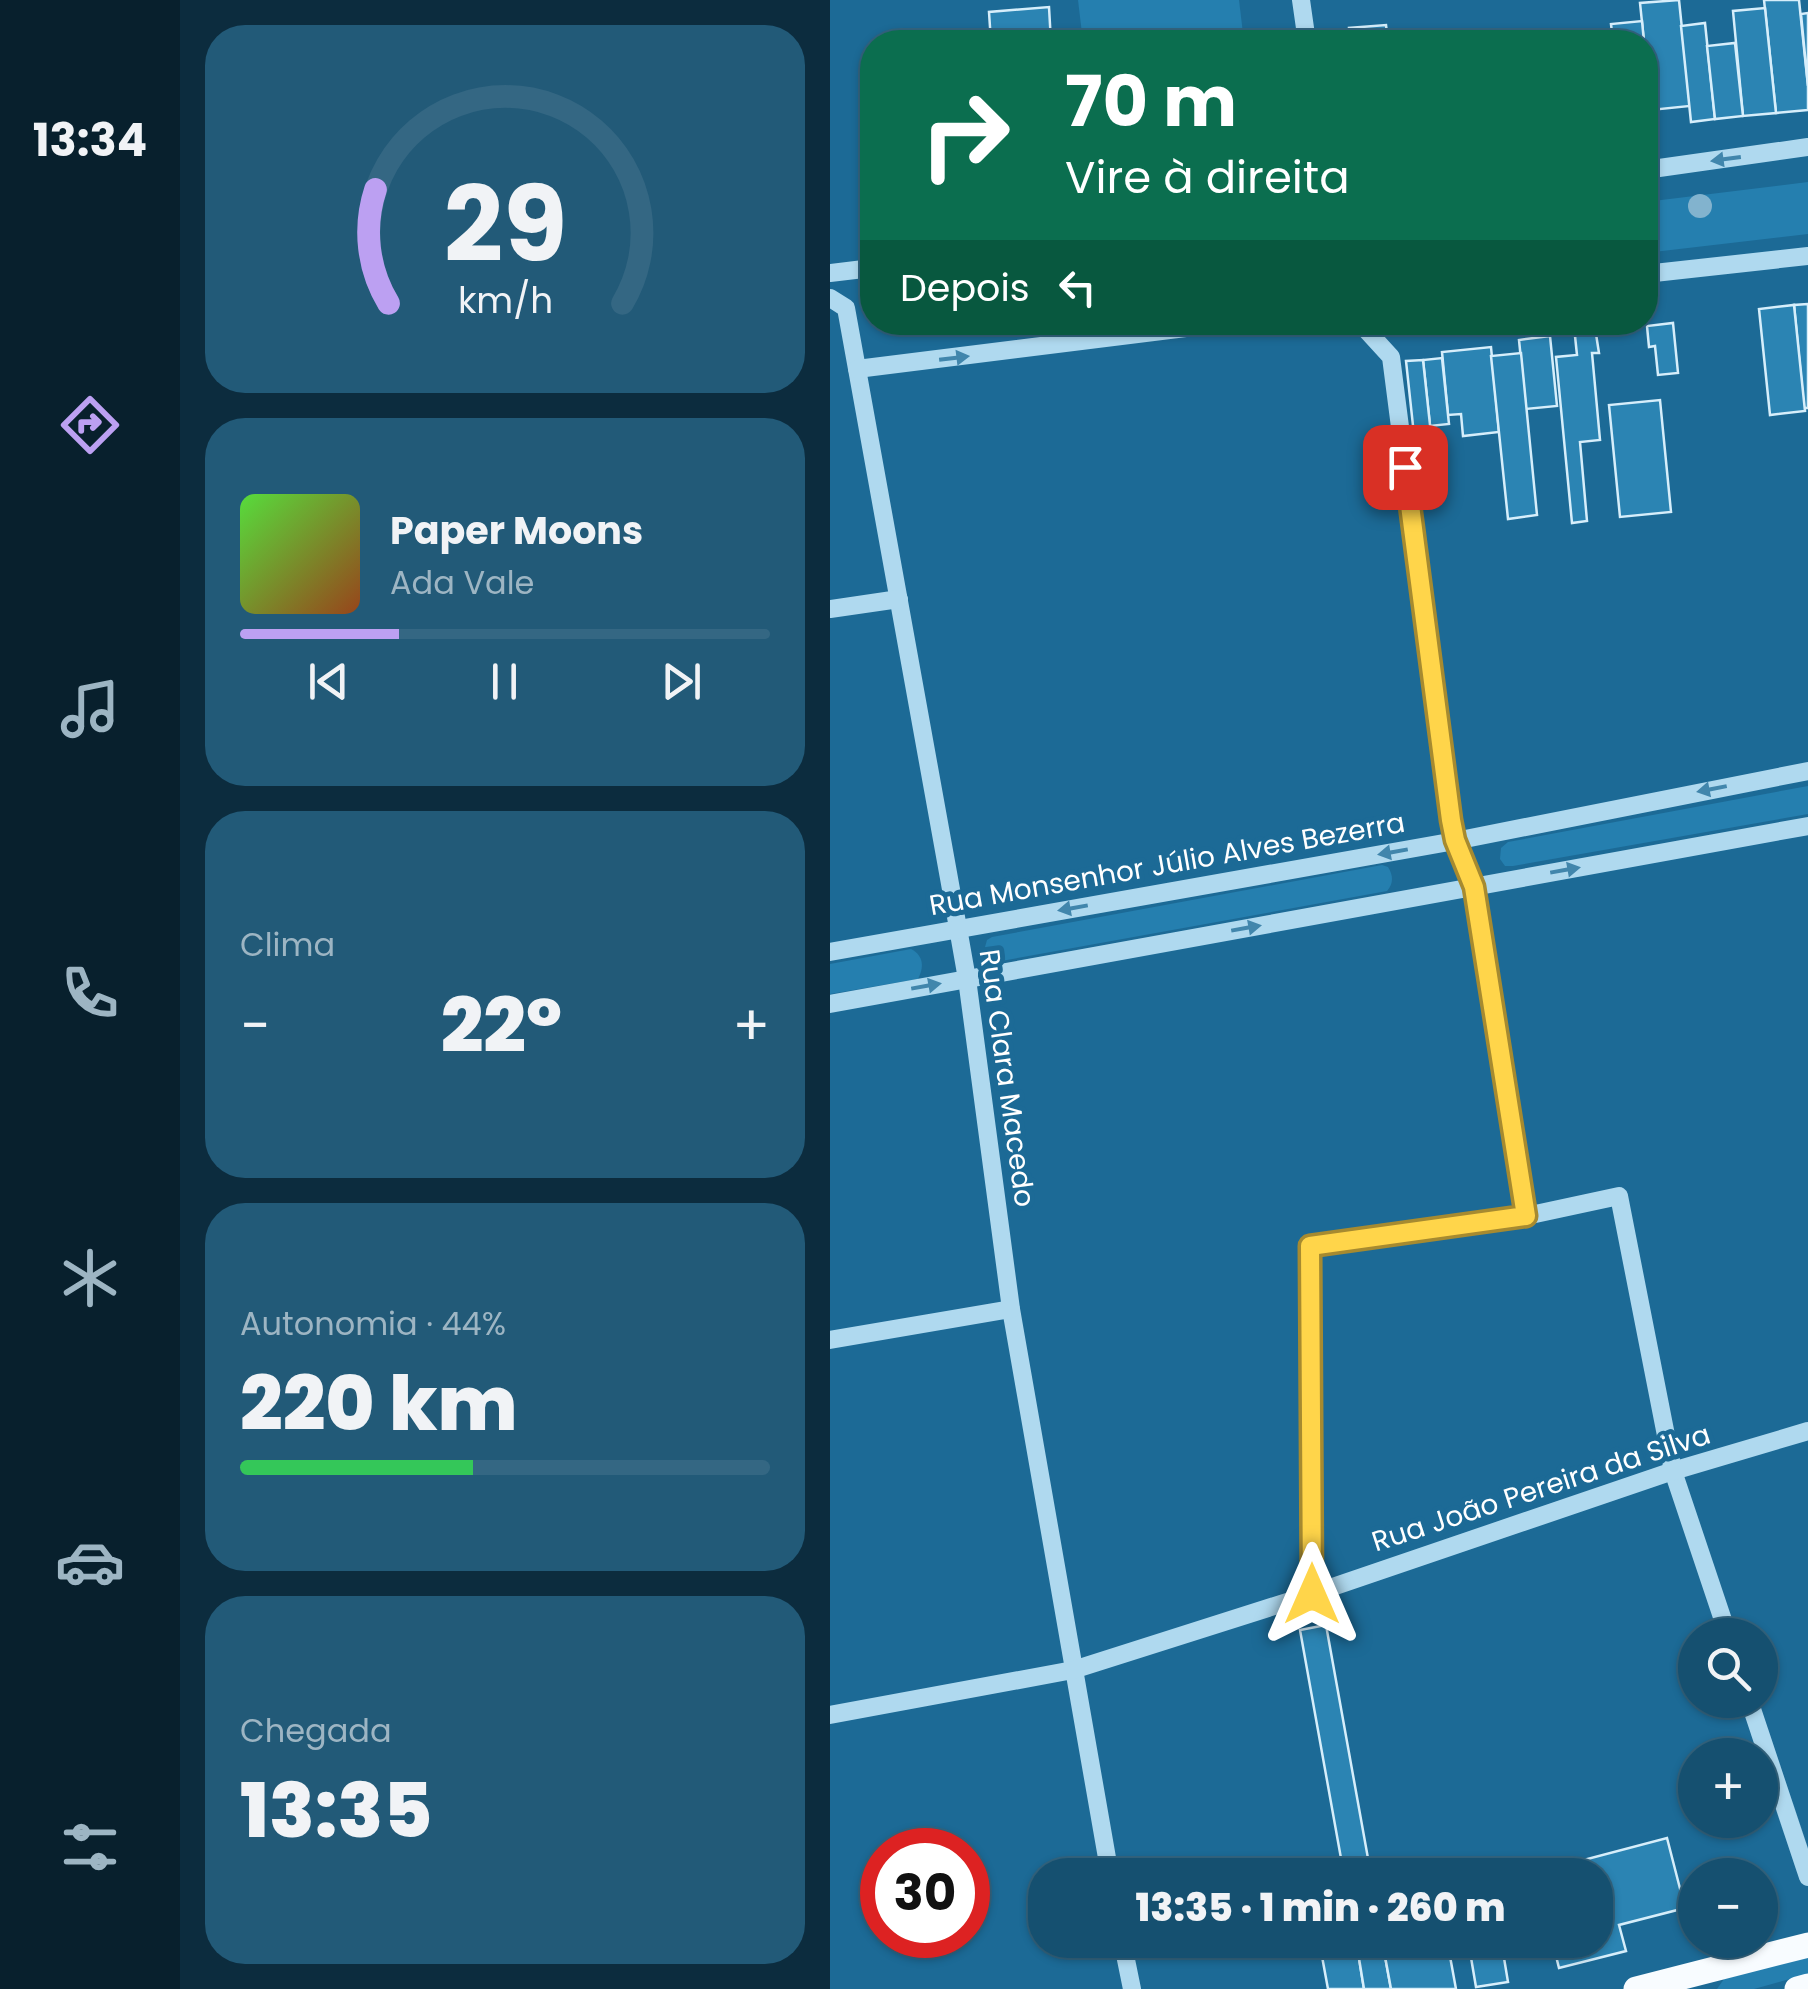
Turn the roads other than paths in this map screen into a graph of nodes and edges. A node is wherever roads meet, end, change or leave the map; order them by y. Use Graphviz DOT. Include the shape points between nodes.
graph roads {
  1 [pos="1300,0"];
  2 [pos="1305,30"];
  3 [pos="1808,147"];
  4 [pos="1658,168"];
  5 [pos="1808,256"];
  6 [pos="860,269"];
  7 [pos="830,273"];
  8 [pos="1658,273"];
  9 [pos="830,298"];
  10 [pos="1130,335"];
  11 [pos="1371,335"];
  12 [pos="857,369"];
  13 [pos="898,598"];
  14 [pos="830,609"];
  15 [pos="1808,771"];
  16 [pos="1808,826"];
  17 [pos="1455,840"];
  18 [pos="1474,887"];
  19 [pos="958,928"];
  20 [pos="830,952"];
  21 [pos="966,979"];
  22 [pos="830,1004"];
  23 [pos="1526,1216"];
  24 [pos="1011,1309"];
  25 [pos="830,1340"];
  26 [pos="1808,1430"];
  27 [pos="1673,1471"];
  28 [pos="1312,1594"];
  29 [pos="1722,1618"];
  30 [pos="1068,1671"];
  31 [pos="830,1715"];
  32 [pos="1755,1718"];
  33 [pos="1106,1858"];
  34 [pos="1808,1877"];
  35 [pos="1808,1945"];
  36 [pos="1126,1958"];
  37 [pos="1706,1980"];
  38 [pos="1808,1986"];
  39 [pos="1132,1989"];
  40 [pos="1636,1989"];
  41 [pos="1796,1989"];
  1 -- 2 [label="street"];
  3 -- 4 [label="street, one-way"];
  5 -- 8 [label="street"];
  6 -- 7 [label="street"];
  9 -- 12 [label="street, Rua Clara Macedo" via="846,308"];
  12 -- 10 [label="street, one-way"];
  11 -- 17 [label="street" via="1391,356"];
  12 -- 13 [label="street, Rua Clara Macedo"];
  13 -- 14 [label="street"];
  13 -- 19 [label="street, Rua Clara Macedo"];
  15 -- 17 [label="street, Rua Monsenhor Júlio Alves Bezerra, one-way"];
  18 -- 16 [label="street, one-way"];
  17 -- 18 [label="street"];
  17 -- 19 [label="street, Rua Monsenhor Júlio Alves Bezerra, one-way"];
  21 -- 18 [label="street, one-way"];
  18 -- 23 [label="street"];
  19 -- 20 [label="street, Rua Monsenhor Júlio Alves Bezerra"];
  19 -- 21 [label="street, Rua Clara Macedo"];
  22 -- 21 [label="street, one-way"];
  21 -- 24 [label="street, Rua Clara Macedo"];
  23 -- 27 [label="street" via="1618,1196"];
  23 -- 28 [label="street" via="1310,1246"];
  24 -- 25 [label="street"];
  24 -- 30 [label="street, Rua Clara Macedo"];
  26 -- 27 [label="street, Rua João Pereira da Silva"];
  27 -- 28 [label="street, Rua João Pereira da Silva"];
  27 -- 29 [label="street"];
  28 -- 30 [label="street, Rua João Pereira da Silva"];
  30 -- 31 [label="street, Rua João Pereira da Silva"];
  30 -- 33 [label="street, Rua Clara Macedo"];
  32 -- 34 [label="street"];
  35 -- 37 [label="main road"];
  36 -- 39 [label="street"];
  37 -- 40 [label="main road"];
  38 -- 41 [label="main road"];
}
